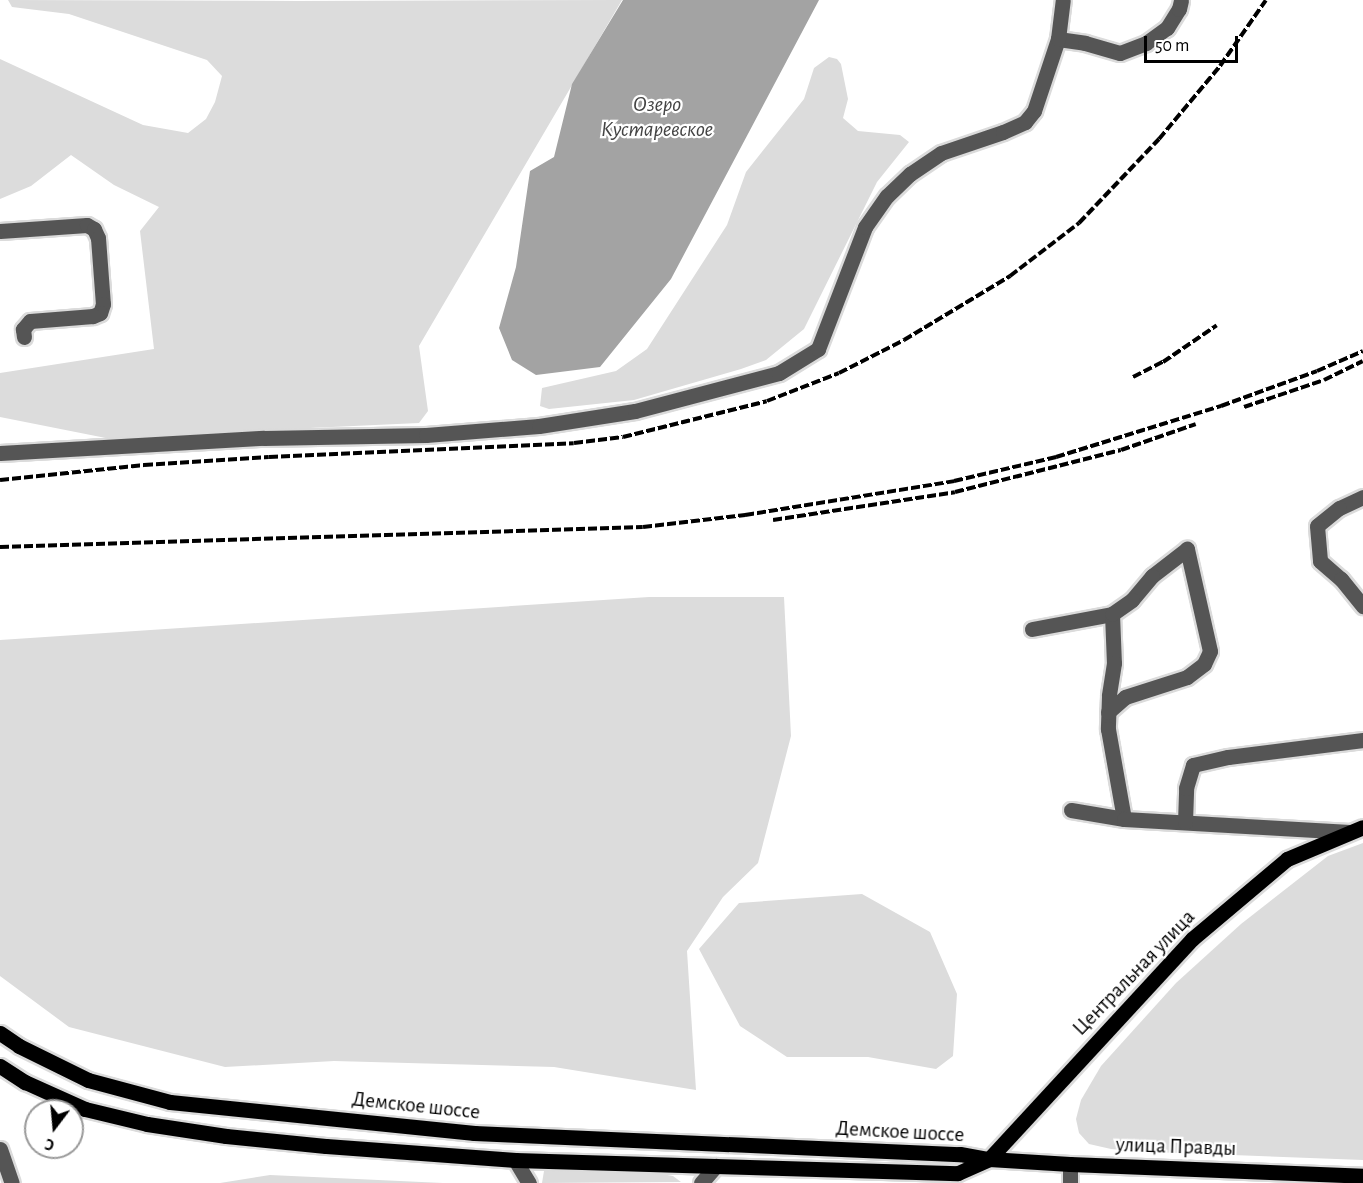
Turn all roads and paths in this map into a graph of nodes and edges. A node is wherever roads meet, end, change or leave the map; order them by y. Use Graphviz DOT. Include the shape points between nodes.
graph roads {
  1 [pos="1063,0"];
  2 [pos="1181,0"];
  3 [pos="1058,39"];
  4 [pos="0,231"];
  5 [pos="24,337"];
  6 [pos="0,451"];
  7 [pos="1363,497"];
  8 [pos="1363,606"];
  9 [pos="1112,614"];
  10 [pos="1032,629"];
  11 [pos="1108,712"];
  12 [pos="1363,740"];
  13 [pos="1071,810"];
  14 [pos="1124,819"];
  15 [pos="1185,822"];
  16 [pos="1357,829"];
  17 [pos="0,1033"];
  18 [pos="0,1066"];
  19 [pos="0,1149"];
  20 [pos="988,1159"];
  21 [pos="515,1160"];
  22 [pos="1070,1164"];
  23 [pos="716,1166"];
  24 [pos="1363,1176"];
  25 [pos="1272,1178"];
  26 [pos="12,1183"];
  27 [pos="529,1183"];
  28 [pos="701,1183"];
  29 [pos="1070,1183"];
  1 -- 3 [label="street"];
  2 -- 3 [label="street" via="1167,28 1146,43 1120,53"];
  3 -- 6 [label="street" via="1040,97 1025,122 941,153 887,196 866,227 818,349 778,373 635,411 539,426 426,435 264,438"];
  4 -- 5 [label="street" via="87,225 98,238 103,304 100,313 30,321 23,329"];
  7 -- 8 [label="street" via="1339,508 1317,526 1320,561"];
  9 -- 10 [label="street"];
  9 -- 11 [label="street" via="1114,663"];
  9 -- 11 [label="street" via="1187,549 1209,651 1204,664 1187,677 1125,697"];
  11 -- 14 [label="street"];
  12 -- 15 [label="street" via="1193,765 1186,788"];
  13 -- 14 [label="street"];
  14 -- 15 [label="street"];
  15 -- 16 [label="street"];
  16 -- 20 [label="main road, Центральная улица" via="1287,859 1192,939"];
  17 -- 20 [label="main road, Демское шоссе" via="88,1080 170,1102 474,1133 960,1154"];
  18 -- 21 [label="main road, Демское шоссе" via="84,1109 147,1124 326,1146"];
  19 -- 26 [label="street"];
  20 -- 22 [label="main road, улица Правды"];
  20 -- 23 [label="main road, Демское шоссе" via="958,1173"];
  21 -- 23 [label="main road, Демское шоссе"];
  21 -- 27 [label="street"];
  22 -- 25 [label="main road, улица Правды"];
  22 -- 29 [label="street"];
  23 -- 28 [label="street"];
  24 -- 25 [label="main road, улица Правды"];
}
